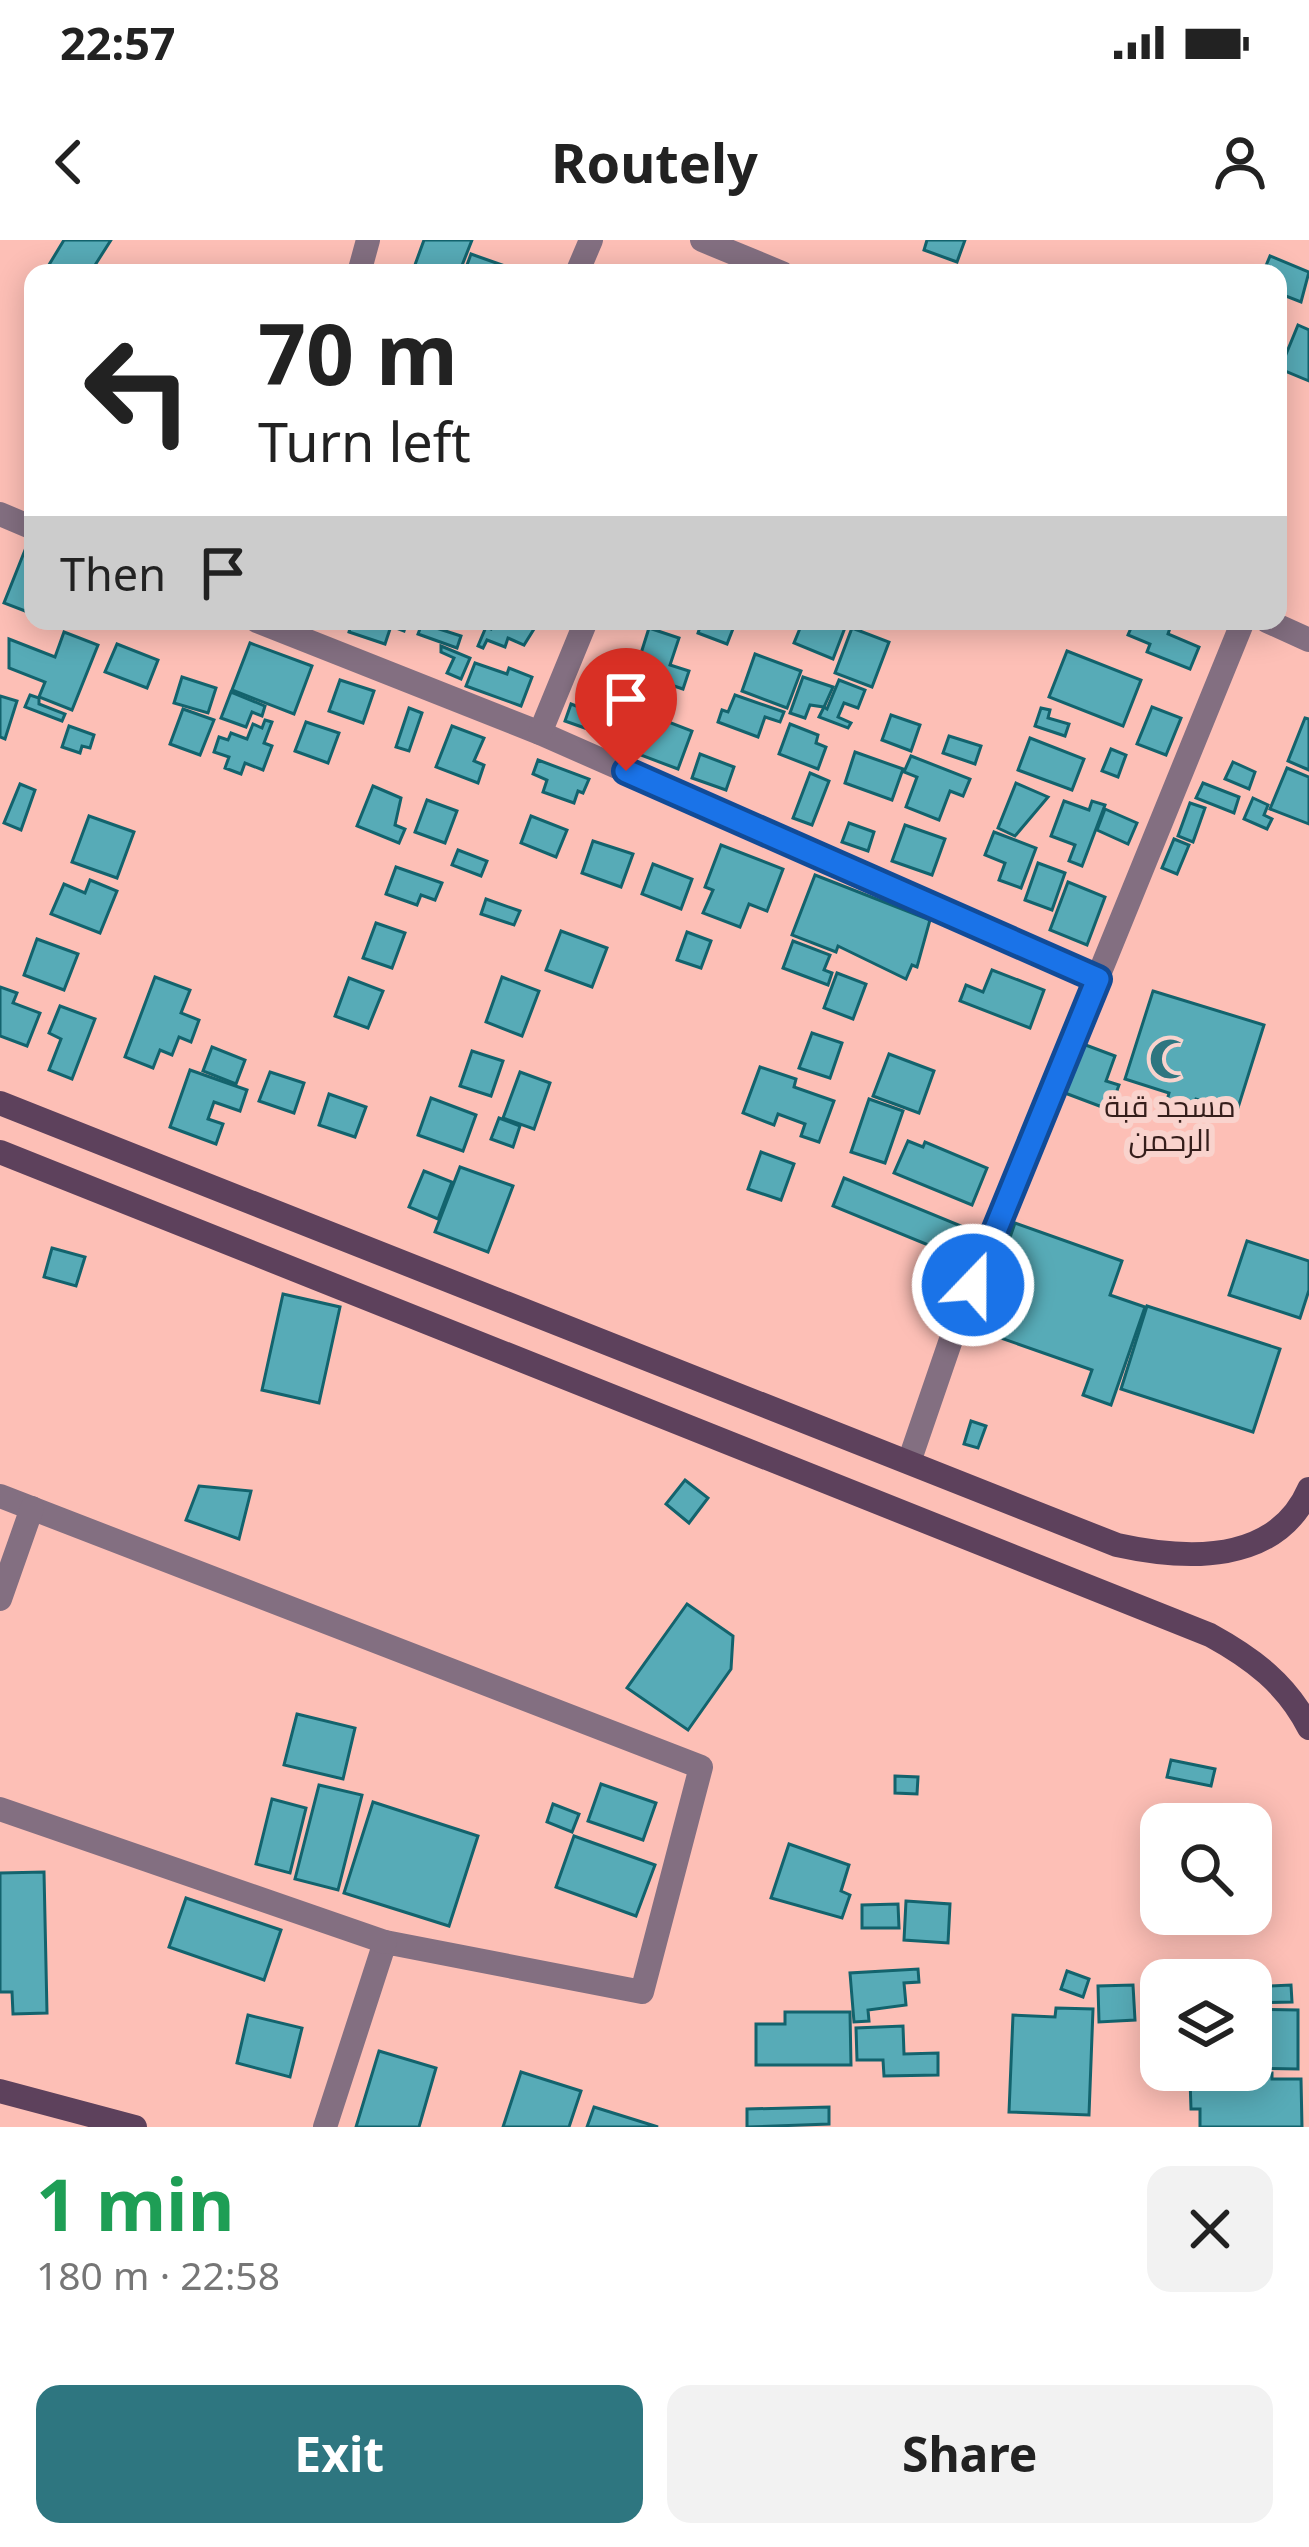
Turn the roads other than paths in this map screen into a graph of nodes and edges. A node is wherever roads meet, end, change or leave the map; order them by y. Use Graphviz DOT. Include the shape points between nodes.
graph roads {
  1 [pos="702,240"];
  2 [pos="760,264"];
  3 [pos="280,630"];
  4 [pos="582,630"];
  5 [pos="1239,630"];
  6 [pos="540,733"];
  7 [pos="1098,979"];
  8 [pos="0,1102"];
  9 [pos="0,1152"];
  10 [pos="909,1462"];
  11 [pos="1309,1489"];
  12 [pos="0,1496"];
  13 [pos="32,1508"];
  14 [pos="0,1599"];
  15 [pos="1309,1729"];
  16 [pos="0,1809"];
  17 [pos="385,1942"];
  18 [pos="0,2091"];
  19 [pos="134,2127"];
  20 [pos="326,2127"];
  1 -- 2 [label="street"];
  3 -- 6 [label="street"];
  4 -- 6 [label="street"];
  5 -- 7 [label="street"];
  6 -- 7 [label="street"];
  7 -- 10 [label="street"];
  8 -- 10 [label="street"];
  9 -- 15 [label="street" via="1210,1635 1280,1685"];
  10 -- 11 [label="street" via="1117,1545 1184,1555 1258,1543 1288,1522"];
  12 -- 13 [label="street"];
  13 -- 14 [label="street"];
  13 -- 17 [label="street" via="701,1768 642,1992"];
  16 -- 17 [label="street"];
  17 -- 20 [label="street"];
  18 -- 19 [label="street"];
}
